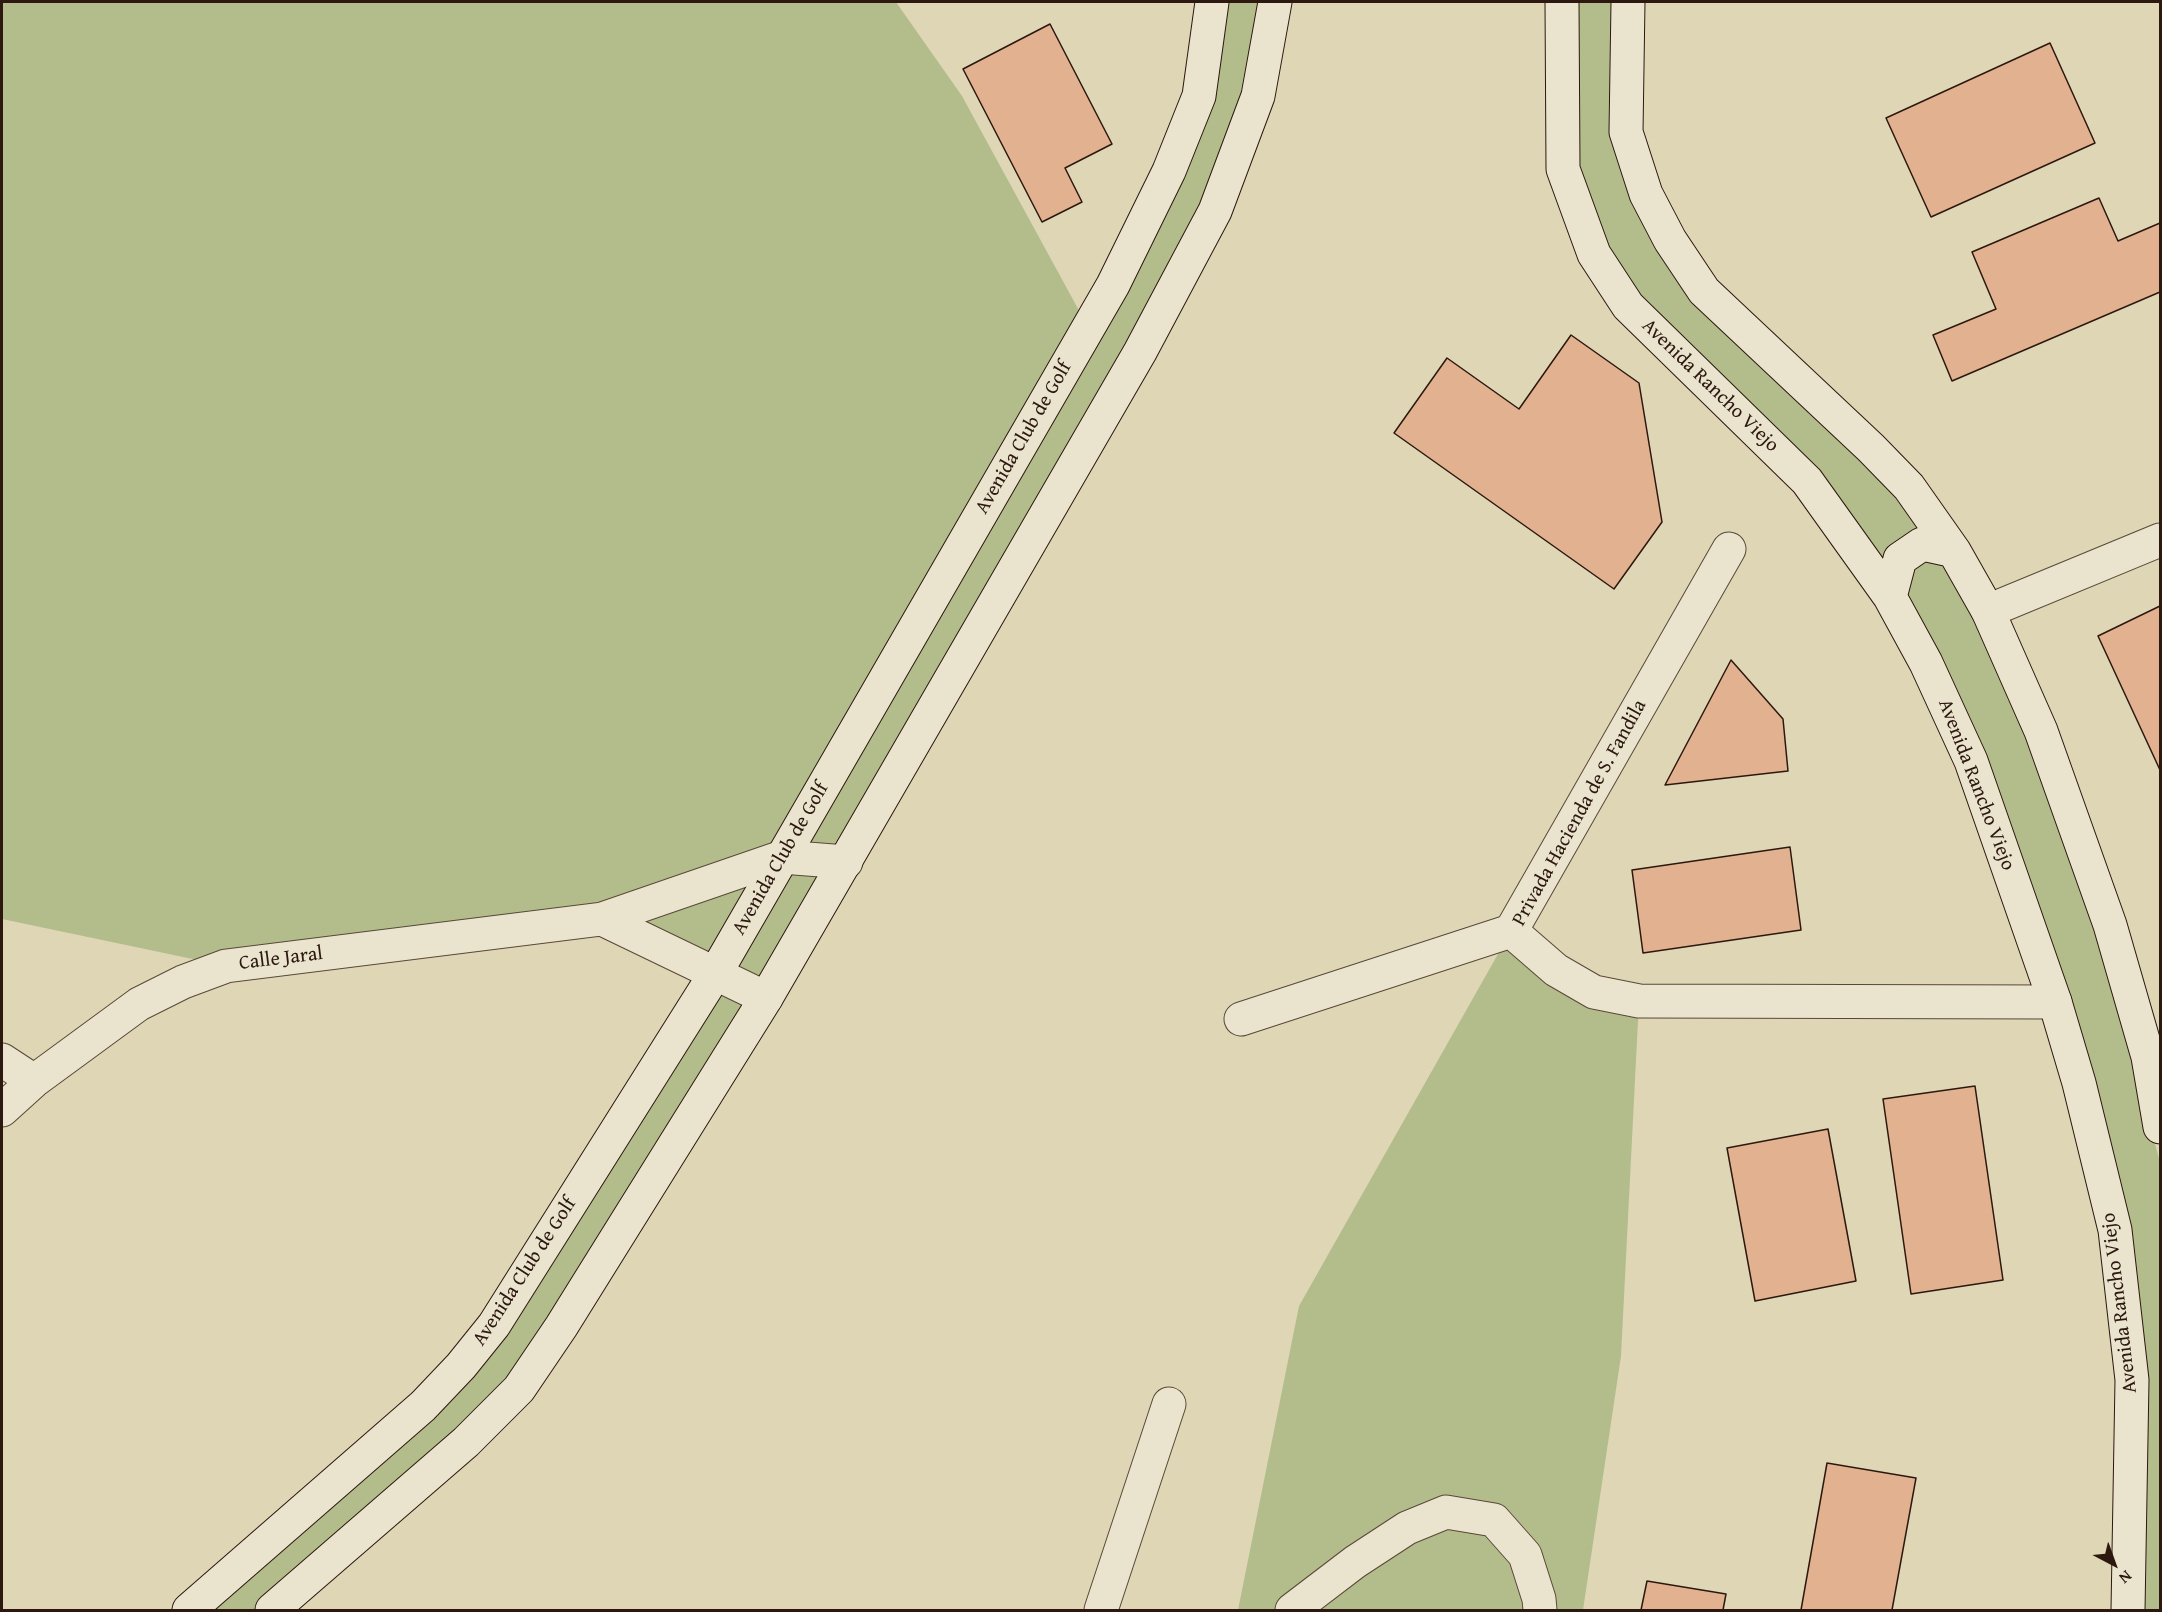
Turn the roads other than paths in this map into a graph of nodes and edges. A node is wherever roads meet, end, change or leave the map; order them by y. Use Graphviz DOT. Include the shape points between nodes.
graph roads {
  1 [pos="1212,2"];
  2 [pos="1275,2"];
  3 [pos="1562,2"];
  4 [pos="1628,2"];
  5 [pos="2160,540"];
  6 [pos="1729,549"];
  7 [pos="1954,551"];
  8 [pos="1890,597"];
  9 [pos="1988,611"];
  10 [pos="782,856"];
  11 [pos="846,862"];
  12 [pos="602,919"];
  13 [pos="1511,931"];
  14 [pos="715,974"];
  15 [pos="766,998"];
  16 [pos="2055,1002"];
  17 [pos="1241,1019"];
  18 [pos="2,1060"];
  19 [pos="34,1081"];
  20 [pos="2,1110"];
  21 [pos="2160,1127"];
  22 [pos="1169,1404"];
  23 [pos="189,1611"];
  24 [pos="272,1611"];
  25 [pos="1101,1611"];
  26 [pos="1292,1611"];
  27 [pos="1540,1611"];
  28 [pos="2128,1611"];
  1 -- 10 [label="street, Avenida Club de Golf" via="1199,96 1169,171 1118,275"];
  2 -- 11 [label="street" via="1257,96 1215,211 1140,352"];
  3 -- 8 [label="street, Avenida Rancho Viejo" via="1563,169 1594,254 1628,306 1807,481"];
  4 -- 7 [label="street" via="1626,132 1646,194 1670,240 1704,291 1909,487"];
  5 -- 9 [label="street"];
  6 -- 13 [label="street, Privada Hacienda de S. Fandila"];
  7 -- 8 [label="street" via="1922,544 1900,559"];
  7 -- 9 [label="street"];
  8 -- 16 [label="street, Avenida Rancho Viejo" via="1926,663 1971,761"];
  9 -- 21 [label="street" via="2041,731 2110,925 2148,1057"];
  10 -- 11 [label="street, Calle Jaral"];
  10 -- 12 [label="street, Calle Jaral"];
  10 -- 14 [label="street, Avenida Club de Golf"];
  11 -- 15 [label="street"];
  12 -- 14 [label="street"];
  12 -- 19 [label="street, Calle Jaral" via="226,966 139,1004"];
  13 -- 16 [label="street, Privada Hacienda de S. Fandila" via="1556,970 1594,992 1639,1001"];
  13 -- 17 [label="street, Privada Hacienda de S. Fandila"];
  14 -- 15 [label="street"];
  14 -- 23 [label="street, Avenida Club de Golf" via="494,1325 461,1366 423,1406"];
  15 -- 24 [label="street" via="519,1389 466,1442"];
  16 -- 28 [label="street, Avenida Rancho Viejo" via="2115,1230 2132,1380"];
  18 -- 19 [label="street"];
  19 -- 20 [label="street, Calle Jaral"];
  22 -- 25 [label="street"];
  26 -- 27 [label="street" via="1407,1528 1446,1512 1494,1520 1525,1555"];
}
